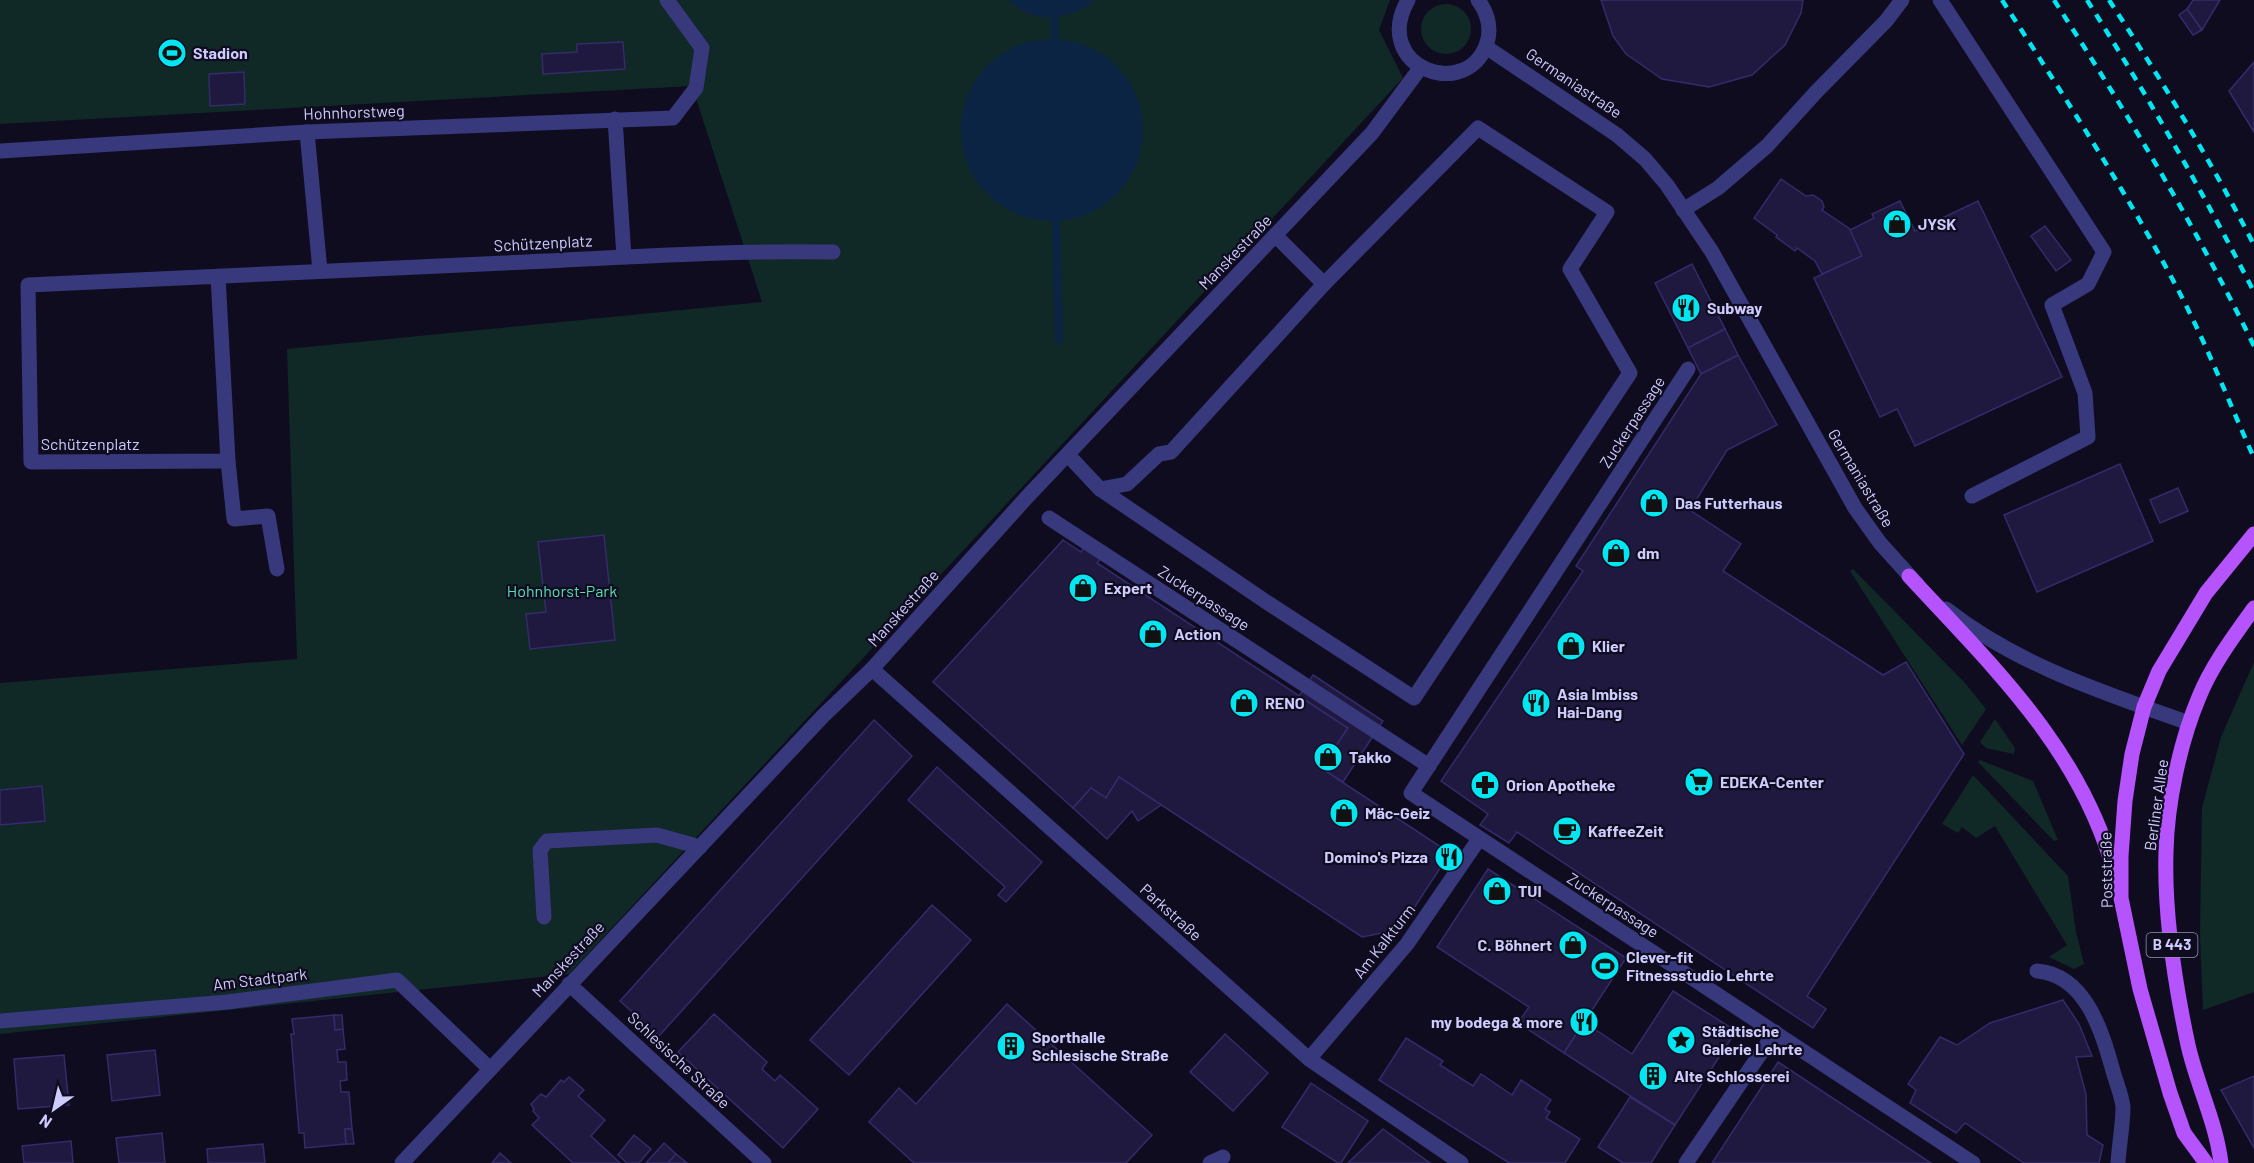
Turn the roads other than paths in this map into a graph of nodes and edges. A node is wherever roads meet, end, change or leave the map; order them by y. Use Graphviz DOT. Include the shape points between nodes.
graph roads {
  1 [pos="667,0"];
  2 [pos="1408,0"];
  3 [pos="1478,0"];
  4 [pos="1902,0"];
  5 [pos="1940,0"];
  6 [pos="1486,46"];
  7 [pos="1421,67"];
  8 [pos="615,119"];
  9 [pos="307,132"];
  10 [pos="0,151"];
  11 [pos="1683,210"];
  12 [pos="1276,236"];
  13 [pos="832,252"];
  14 [pos="624,257"];
  15 [pos="320,271"];
  16 [pos="218,276"];
  17 [pos="1324,284"];
  18 [pos="1688,369"];
  19 [pos="1068,455"];
  20 [pos="228,461"];
  21 [pos="1100,489"];
  22 [pos="1972,495"];
  23 [pos="1049,518"];
  24 [pos="2254,534"];
  25 [pos="277,569"];
  26 [pos="1909,576"];
  27 [pos="2254,608"];
  28 [pos="872,669"];
  29 [pos="2144,707"];
  30 [pos="2190,723"];
  31 [pos="1429,766"];
  32 [pos="1479,839"];
  33 [pos="700,847"];
  34 [pos="2121,898"];
  35 [pos="544,917"];
  36 [pos="2037,971"];
  37 [pos="569,984"];
  38 [pos="0,1021"];
  39 [pos="1775,1032"];
  40 [pos="1309,1059"];
  41 [pos="490,1069"];
  42 [pos="402,1163"];
  43 [pos="764,1163"];
  44 [pos="1461,1163"];
  45 [pos="1686,1163"];
  46 [pos="1973,1163"];
  47 [pos="2118,1163"];
  48 [pos="2206,1163"];
  49 [pos="2221,1163"];
  1 -- 8 [label="street, Hohnhorstweg" via="702,48 696,88 673,118"];
  2 -- 7 [label="street" via="1401,12 1399,33 1402,47"];
  3 -- 6 [label="street" via="1488,19"];
  4 -- 11 [label="street" via="1767,146 1719,188"];
  5 -- 22 [label="street" via="2104,252 2088,284 2052,305 2085,393 2088,437"];
  6 -- 7 [label="street" via="1474,63 1462,70 1433,73"];
  6 -- 11 [label="street, Germaniastraße" via="1617,135 1645,159"];
  7 -- 12 [label="street, Manskestraße" via="1372,133"];
  8 -- 9 [label="street, Hohnhorstweg"];
  8 -- 14 [label="street"];
  9 -- 10 [label="street, Hohnhorstweg"];
  9 -- 15 [label="street"];
  11 -- 26 [label="street, Germaniastraße" via="1712,252 1855,508"];
  12 -- 17 [label="street"];
  12 -- 19 [label="street, Manskestraße"];
  13 -- 14 [label="street, Schützenplatz"];
  14 -- 15 [label="street, Schützenplatz"];
  15 -- 16 [label="street, Schützenplatz"];
  16 -- 20 [label="street"];
  16 -- 20 [label="street, Schützenplatz" via="28,285 31,462"];
  17 -- 21 [label="street" via="1171,452 1159,454 1127,484"];
  17 -- 21 [label="street" via="1478,128 1607,212 1570,269 1630,373 1414,698"];
  18 -- 31 [label="street, Zuckerpassage"];
  19 -- 21 [label="street"];
  19 -- 28 [label="street, Manskestraße"];
  20 -- 25 [label="street" via="234,519 268,516"];
  23 -- 31 [label="street, Zuckerpassage"];
  24 -- 29 [label="main road, B 443" via="2206,593 2159,671"];
  26 -- 29 [label="street, Germaniastraße" via="1962,622 1993,642 2094,689"];
  26 -- 34 [label="main road" via="2000,675 2058,747 2094,816 2110,855"];
  27 -- 30 [label="main road, Berliner Allee / B 443" via="2216,663"];
  28 -- 33 [label="street, Manskestraße"];
  28 -- 40 [label="street, Parkstraße"];
  29 -- 30 [label="street, Germaniastraße"];
  29 -- 34 [label="main road, Poststraße / B 443" via="2125,801"];
  30 -- 49 [label="main road, Berliner Allee / B 443" via="2170,811 2167,892 2183,1020 2195,1073 2218,1138"];
  31 -- 32 [label="street, Zuckerpassage" via="1411,793"];
  32 -- 39 [label="street, Zuckerpassage"];
  32 -- 40 [label="street, Am Kalkturm" via="1407,944"];
  33 -- 35 [label="street" via="657,835 547,842 540,850"];
  33 -- 37 [label="street, Manskestraße"];
  34 -- 48 [label="main road, Poststraße / B 443" via="2140,989 2170,1093 2184,1132"];
  36 -- 47 [label="street" via="2068,982 2102,1031 2123,1106"];
  37 -- 41 [label="street, Manskestraße"];
  37 -- 43 [label="street, Schlesische Straße"];
  38 -- 41 [label="street, Am Stadtpark" via="226,1002 397,980"];
  39 -- 45 [label="street"];
  39 -- 46 [label="street, Zuckerpassage"];
  40 -- 44 [label="street, Parkstraße"];
  41 -- 42 [label="street, Manskestraße"];
}
